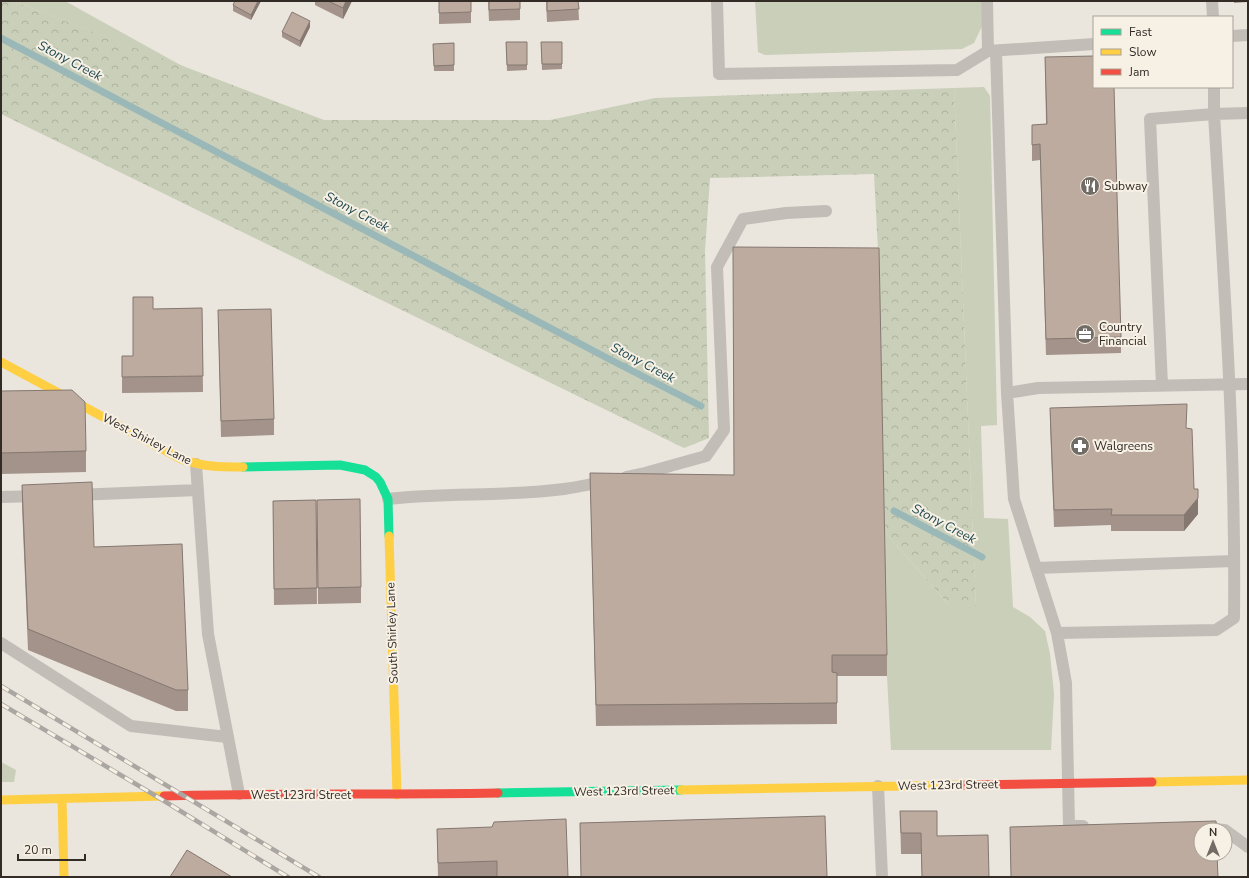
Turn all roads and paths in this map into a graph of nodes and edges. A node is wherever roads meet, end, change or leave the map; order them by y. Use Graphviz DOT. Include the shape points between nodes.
graph roads {
  1 [pos="717,1"];
  2 [pos="987,1"];
  3 [pos="1212,1"];
  4 [pos="1212,16"];
  5 [pos="1248,35"];
  6 [pos="1233,36"];
  7 [pos="1093,44"];
  8 [pos="992,51"];
  9 [pos="1214,88"];
  10 [pos="1248,113"];
  11 [pos="1214,114"];
  12 [pos="826,211"];
  13 [pos="1,362"];
  14 [pos="1230,384"];
  15 [pos="1248,384"];
  16 [pos="1162,385"];
  17 [pos="1007,393"];
  18 [pos="196,464"];
  19 [pos="375,475"];
  20 [pos="198,490"];
  21 [pos="64,495"];
  22 [pos="48,496"];
  23 [pos="1,498"];
  24 [pos="388,499"];
  25 [pos="1234,561"];
  26 [pos="1036,568"];
  27 [pos="1057,633"];
  28 [pos="1,643"];
  29 [pos="227,737"];
  30 [pos="1248,780"];
  31 [pos="1067,783"];
  32 [pos="878,786"];
  33 [pos="239,794"];
  34 [pos="397,795"];
  35 [pos="62,798"];
  36 [pos="1,800"];
  37 [pos="1091,825"];
  38 [pos="1233,836"];
  39 [pos="1248,847"];
  40 [pos="64,877"];
  41 [pos="882,877"];
  1 -- 8 [label="lane" via="719,74 957,70"];
  2 -- 8 [label="lane"];
  3 -- 4 [label="lane"];
  5 -- 6 [label="lane"];
  7 -- 8 [label="lane"];
  8 -- 17 [label="lane"];
  9 -- 11 [label="lane"];
  10 -- 11 [label="lane"];
  11 -- 14 [label="lane"];
  11 -- 16 [label="lane" via="1150,119"];
  12 -- 24 [label="lane" via="743,219 717,267 724,430 706,456 645,473 564,489"];
  13 -- 18 [label="street, West Shirley Lane" via="181,459"];
  14 -- 15 [label="lane"];
  14 -- 16 [label="lane"];
  14 -- 25 [label="lane"];
  16 -- 17 [label="lane" via="1038,388"];
  17 -- 26 [label="lane" via="1014,499"];
  18 -- 19 [label="street, West Shirley Lane" via="214,467 340,465 360,467"];
  18 -- 20 [label="lane"];
  19 -- 24 [label="street, South Shirley Lane" via="384,487"];
  20 -- 21 [label="lane"];
  20 -- 29 [label="lane" via="208,634"];
  22 -- 23 [label="lane"];
  24 -- 34 [label="street, South Shirley Lane"];
  25 -- 26 [label="lane"];
  25 -- 27 [label="lane" via="1234,618 1216,630"];
  26 -- 27 [label="lane"];
  27 -- 31 [label="lane" via="1066,683"];
  28 -- 29 [label="lane" via="131,726"];
  29 -- 33 [label="lane"];
  30 -- 31 [label="street, West 123rd Street"];
  31 -- 32 [label="street, West 123rd Street"];
  31 -- 37 [label="lane" via="1069,826"];
  32 -- 34 [label="street, West 123rd Street"];
  32 -- 41 [label="lane"];
  33 -- 34 [label="street, West 123rd Street"];
  33 -- 35 [label="street, West 123rd Street"];
  35 -- 36 [label="street, West 123rd Street"];
  35 -- 40 [label="street"];
  38 -- 39 [label="lane"];
}
